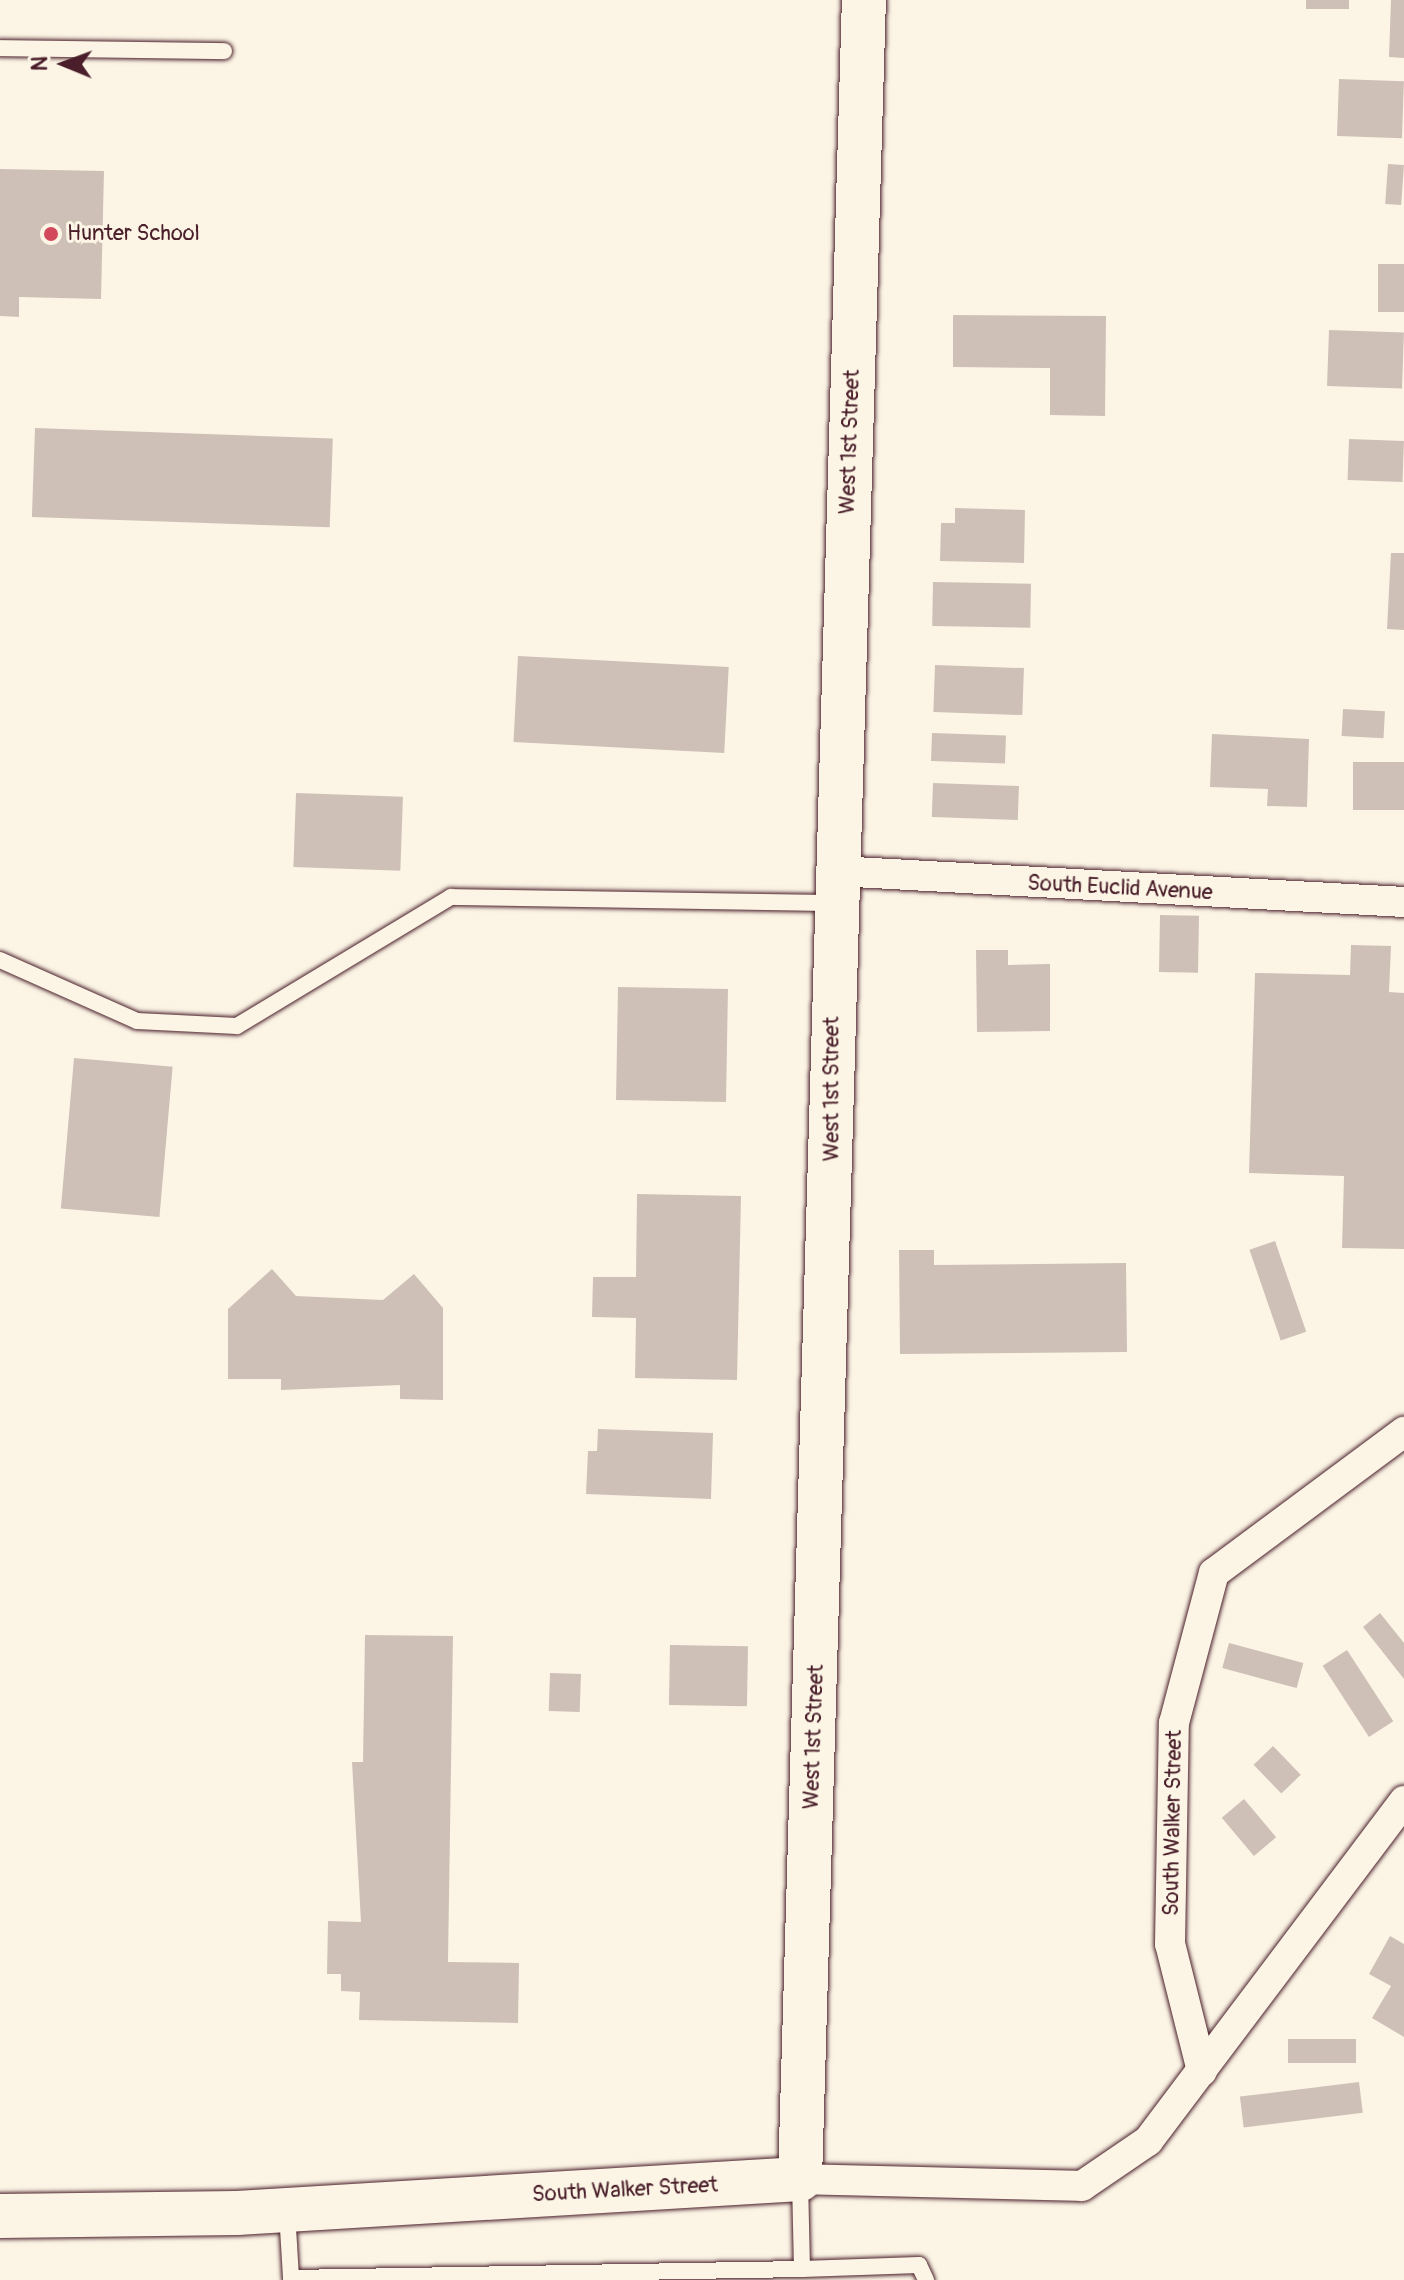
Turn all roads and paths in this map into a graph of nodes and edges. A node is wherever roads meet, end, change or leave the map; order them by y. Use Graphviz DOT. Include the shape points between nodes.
graph roads {
  1 [pos="864,0"];
  2 [pos="0,48"];
  3 [pos="224,51"];
  4 [pos="835,887"];
  5 [pos="1404,902"];
  6 [pos="0,960"];
  7 [pos="1404,1432"];
  8 [pos="1404,1801"];
  9 [pos="1202,2071"];
  10 [pos="800,2179"];
  11 [pos="287,2210"];
  12 [pos="0,2216"];
  13 [pos="802,2269"];
  14 [pos="291,2279"];
  15 [pos="926,2280"];
  1 -- 4 [label="street, West 1st Street"];
  2 -- 3 [label="lane"];
  4 -- 5 [label="street, South Euclid Avenue"];
  4 -- 6 [label="lane" via="451,897 237,1026 137,1021"];
  4 -- 10 [label="street, West 1st Street"];
  7 -- 9 [label="street, South Walker Street" via="1214,1573 1174,1723 1170,1944"];
  8 -- 9 [label="street, South Walker Street"];
  9 -- 10 [label="street, South Walker Street" via="1148,2141 1082,2186"];
  10 -- 11 [label="street, South Walker Street"];
  10 -- 13 [label="lane"];
  11 -- 12 [label="street, South Walker Street"];
  11 -- 14 [label="lane"];
  13 -- 14 [label="lane"];
  13 -- 15 [label="lane" via="919,2265"];
}
